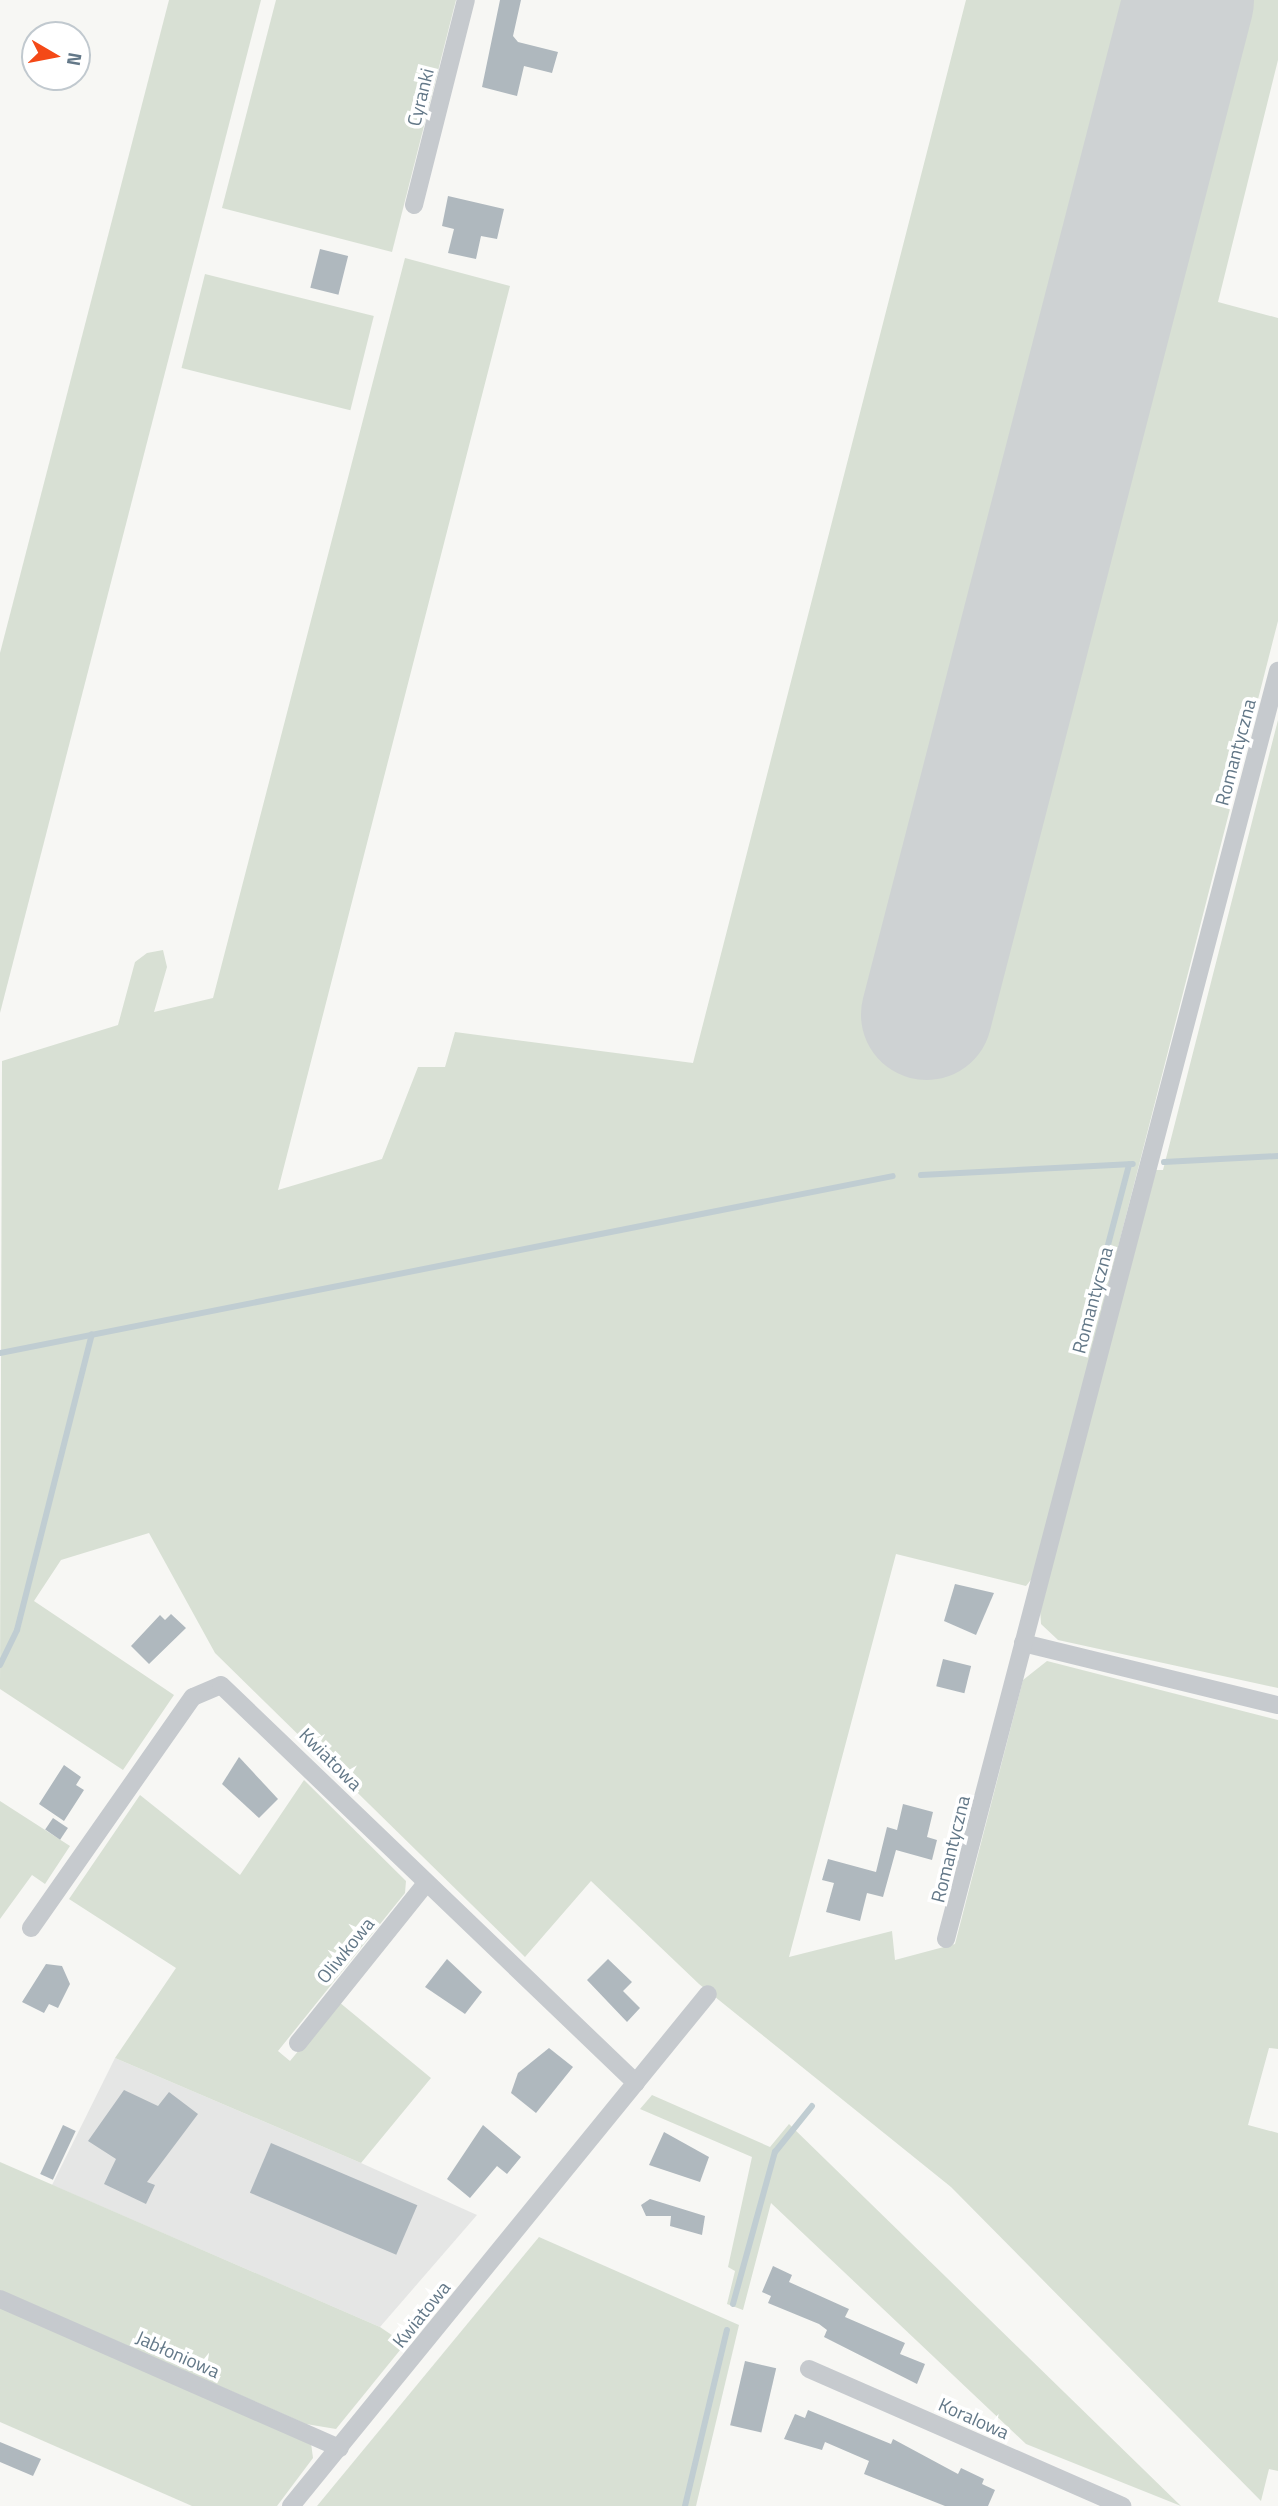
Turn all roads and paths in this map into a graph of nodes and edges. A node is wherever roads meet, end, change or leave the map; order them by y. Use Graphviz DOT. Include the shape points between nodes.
graph roads {
  1 [pos="466,0"];
  2 [pos="414,205"];
  3 [pos="1278,671"];
  4 [pos="1023,1643"];
  5 [pos="1278,1705"];
  6 [pos="426,1883"];
  7 [pos="31,1928"];
  8 [pos="946,1939"];
  9 [pos="708,1994"];
  10 [pos="298,2043"];
  11 [pos="636,2083"];
  12 [pos="0,2299"];
  13 [pos="809,2369"];
  14 [pos="340,2448"];
  15 [pos="291,2506"];
  16 [pos="1122,2506"];
  1 -- 2 [label="street, Cyranki"];
  3 -- 4 [label="street, Romantyczna"];
  4 -- 5 [label="street"];
  4 -- 8 [label="street, Romantyczna"];
  6 -- 7 [label="street, Kwiatowa" via="233,1692 216,1685 193,1697"];
  6 -- 10 [label="street, Oliwkowa"];
  6 -- 11 [label="street, Kwiatowa"];
  9 -- 11 [label="street, Kwiatowa"];
  11 -- 14 [label="street, Kwiatowa"];
  12 -- 14 [label="street, Jabłoniowa"];
  13 -- 16 [label="street, Koralowa"];
  14 -- 15 [label="street, Kwiatowa"];
}
